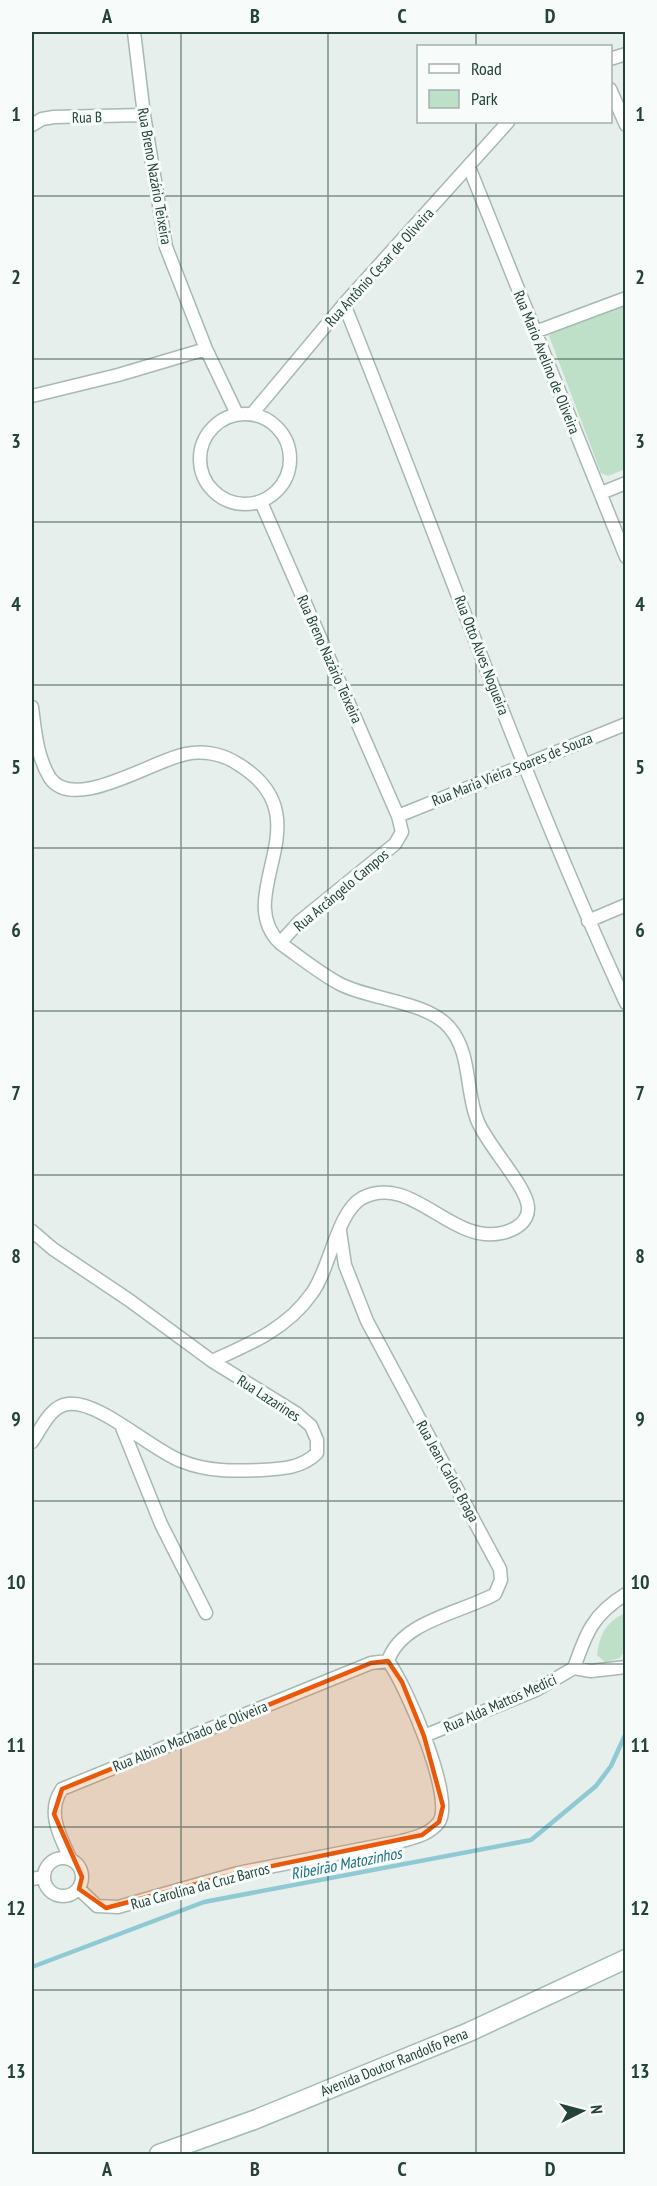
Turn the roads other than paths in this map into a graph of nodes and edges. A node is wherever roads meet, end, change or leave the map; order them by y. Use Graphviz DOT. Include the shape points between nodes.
graph roads {
  1 [pos="134,32"];
  2 [pos="612,94"];
  3 [pos="144,115"];
  4 [pos="507,123"];
  5 [pos="32,125"];
  6 [pos="626,125"];
  7 [pos="469,167"];
  8 [pos="626,298"];
  9 [pos="344,304"];
  10 [pos="535,332"];
  11 [pos="206,348"];
  12 [pos="32,396"];
  13 [pos="237,414"];
  14 [pos="252,414"];
  15 [pos="626,483"];
  16 [pos="601,493"];
  17 [pos="261,502"];
  18 [pos="626,557"];
  19 [pos="32,707"];
  20 [pos="626,724"];
  21 [pos="525,764"];
  22 [pos="398,816"];
  23 [pos="626,905"];
  24 [pos="588,921"];
  25 [pos="280,943"];
  26 [pos="626,1004"];
  27 [pos="340,1228"];
  28 [pos="32,1231"];
  29 [pos="212,1361"];
  30 [pos="121,1424"];
  31 [pos="32,1442"];
  32 [pos="626,1594"];
  33 [pos="206,1613"];
  34 [pos="388,1661"];
  35 [pos="626,1667"];
  36 [pos="574,1668"];
  37 [pos="424,1736"];
  38 [pos="70,1858"];
  39 [pos="38,1878"];
  40 [pos="79,1888"];
  41 [pos="626,1959"];
  42 [pos="159,2154"];
  1 -- 3 [label="street, Rua Breno Nazário Teixeira"];
  2 -- 6 [label="street"];
  3 -- 5 [label="street, Rua B" via="54,117"];
  3 -- 11 [label="street, Rua Breno Nazário Teixeira" via="166,247"];
  4 -- 7 [label="street, Rua Antônio Cesar de Oliveira"];
  7 -- 9 [label="street, Rua Antônio Cesar de Oliveira"];
  7 -- 10 [label="street, Rua Mario Avelino de Oliveira"];
  8 -- 10 [label="street"];
  9 -- 14 [label="street, Rua Antônio Cesar de Oliveira"];
  9 -- 21 [label="street, Rua Otto Alves Nogueira"];
  10 -- 16 [label="street, Rua Mario Avelino de Oliveira"];
  11 -- 12 [label="street"];
  11 -- 13 [label="street, Rua Breno Nazário Teixeira"];
  13 -- 14 [label="street"];
  13 -- 17 [label="street" via="211,429 203,442 201,471 218,496 232,503"];
  14 -- 17 [label="street" via="278,428 290,455 284,483"];
  15 -- 16 [label="street"];
  16 -- 18 [label="street, Rua Mario Avelino de Oliveira"];
  17 -- 22 [label="street, Rua Breno Nazário Teixeira"];
  19 -- 25 [label="street" via="43,765 61,788 86,791 163,760 206,752 237,762 254,775 266,787 276,808 279,830 264,907 269,932"];
  20 -- 21 [label="street, Rua Maria Vieira Soares de Souza"];
  21 -- 22 [label="street, Rua Maria Vieira Soares de Souza"];
  21 -- 24 [label="street, Rua Otto Alves Nogueira"];
  22 -- 25 [label="street, Rua Arcângelo Campos" via="402,832 395,844"];
  23 -- 24 [label="street"];
  24 -- 26 [label="street, Rua Otto Alves Nogueira"];
  25 -- 27 [label="street, Rua Arcângelo Campos" via="341,984 415,1008 449,1026 466,1063 477,1121 528,1204 524,1222 514,1229 485,1235 458,1226 408,1197 374,1194 360,1199 349,1210"];
  27 -- 29 [label="street, Rua Arcângelo Campos" via="329,1264 296,1314 253,1342"];
  27 -- 34 [label="street, Rua Jean Carlos Braga" via="345,1265 367,1321 500,1569 501,1580 495,1594 410,1633 392,1650"];
  28 -- 29 [label="street, Rua Lazarines"];
  29 -- 30 [label="street, Rua Lazarines" via="311,1426 317,1453 297,1466 229,1471 204,1468 153,1447"];
  30 -- 31 [label="street, Rua Lazarines" via="81,1405 69,1404 50,1414"];
  30 -- 33 [label="street" via="161,1524"];
  32 -- 36 [label="street" via="588,1628"];
  34 -- 37 [label="street" via="402,1682"];
  34 -- 38 [label="street, Rua Albino Machado de Oliveira" via="372,1663 62,1790 55,1798 54,1814"];
  35 -- 36 [label="street" via="591,1671"];
  36 -- 37 [label="street, Rua Alda Mattos Medici" via="536,1690"];
  37 -- 40 [label="street, Rua Carolina da Cruz Barros" via="443,1806 439,1822 432,1829 402,1841 207,1880 118,1907 97,1906"];
  38 -- 39 [label="street" via="52,1861"];
  38 -- 40 [label="street" via="81,1871"];
  39 -- 40 [label="street" via="57,1896 69,1896"];
  41 -- 42 [label="main road, Avenida Doutor Randolfo Pena" via="469,2032 254,2120"];
}
